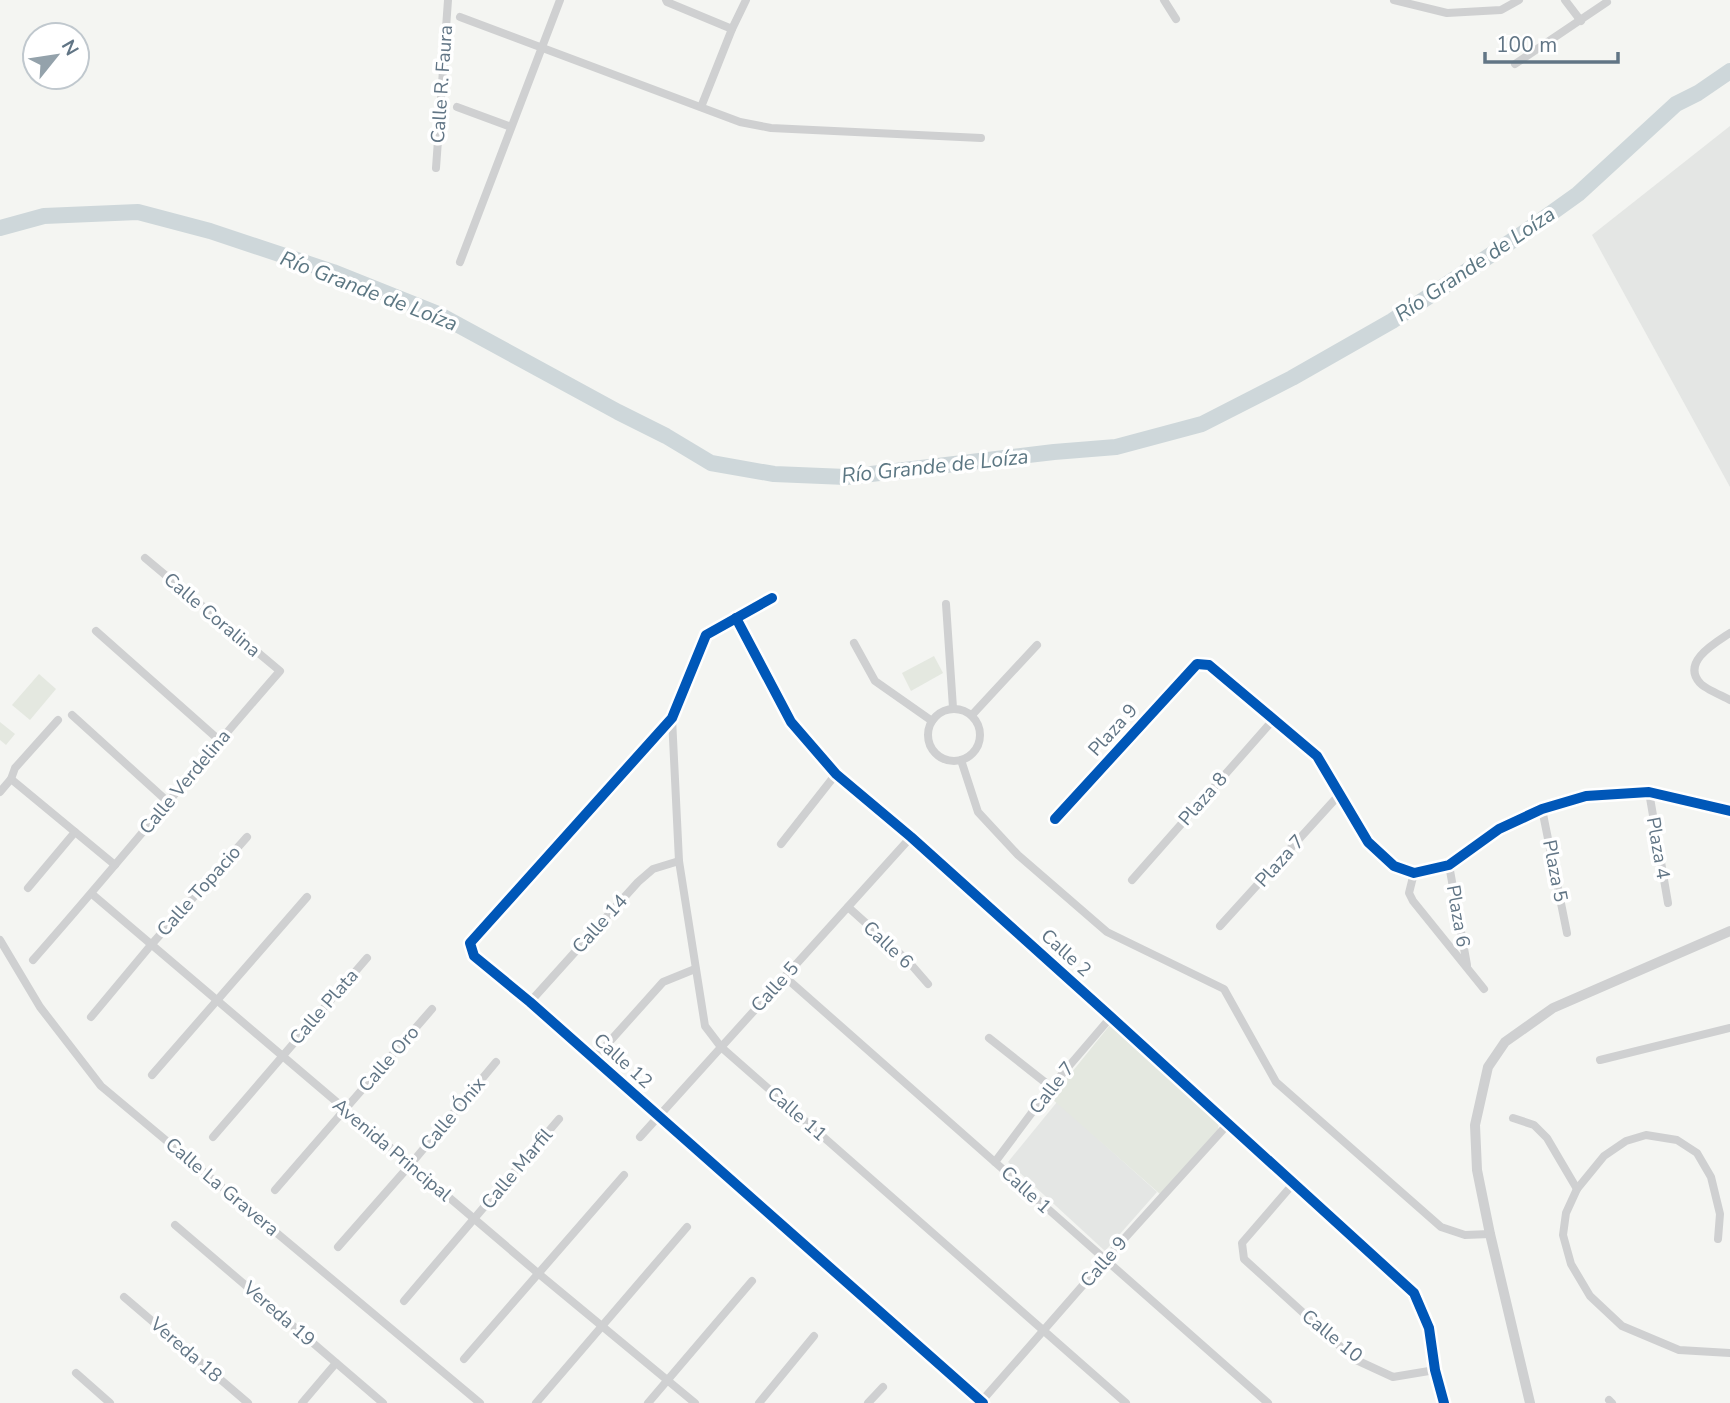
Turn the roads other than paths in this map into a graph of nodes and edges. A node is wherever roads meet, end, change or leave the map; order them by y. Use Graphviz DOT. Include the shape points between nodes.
graph roads {
  1 [pos="448,0"];
  2 [pos="560,0"];
  3 [pos="666,0"];
  4 [pos="746,0"];
  5 [pos="1164,0"];
  6 [pos="1394,0"];
  7 [pos="1519,0"];
  8 [pos="1566,0"];
  9 [pos="1607,2"];
  10 [pos="460,17"];
  11 [pos="1176,19"];
  12 [pos="1581,21"];
  13 [pos="732,30"];
  14 [pos="542,47"];
  15 [pos="1515,64"];
  16 [pos="457,107"];
  17 [pos="701,107"];
  18 [pos="511,127"];
  19 [pos="981,138"];
  20 [pos="436,168"];
  21 [pos="460,262"];
  22 [pos="145,558"];
  23 [pos="772,598"];
  24 [pos="946,604"];
  25 [pos="736,618"];
  26 [pos="96,631"];
  27 [pos="1730,634"];
  28 [pos="854,643"];
  29 [pos="1037,645"];
  30 [pos="280,671"];
  31 [pos="1730,700"];
  32 [pos="953,708"];
  33 [pos="72,715"];
  34 [pos="972,715"];
  35 [pos="671,718"];
  36 [pos="1274,719"];
  37 [pos="58,720"];
  38 [pos="932,721"];
  39 [pos="219,740"];
  40 [pos="961,761"];
  41 [pos="836,774"];
  42 [pos="11,779"];
  43 [pos="0,792"];
  44 [pos="1648,792"];
  45 [pos="1339,795"];
  46 [pos="167,801"];
  47 [pos="1542,809"];
  48 [pos="1730,811"];
  49 [pos="1055,819"];
  50 [pos="75,832"];
  51 [pos="247,837"];
  52 [pos="911,837"];
  53 [pos="781,844"];
  54 [pos="679,861"];
  55 [pos="115,865"];
  56 [pos="1449,865"];
  57 [pos="1414,873"];
  58 [pos="1132,880"];
  59 [pos="28,888"];
  60 [pos="92,894"];
  61 [pos="307,897"];
  62 [pos="1668,903"];
  63 [pos="848,907"];
  64 [pos="1220,926"];
  65 [pos="1730,931"];
  66 [pos="1567,933"];
  67 [pos="0,940"];
  68 [pos="151,945"];
  69 [pos="367,958"];
  70 [pos="33,960"];
  71 [pos="1467,968"];
  72 [pos="695,969"];
  73 [pos="785,977"];
  74 [pos="928,984"];
  75 [pos="1484,989"];
  76 [pos="217,1000"];
  77 [pos="530,1002"];
  78 [pos="432,1009"];
  79 [pos="91,1017"];
  80 [pos="1111,1017"];
  81 [pos="1730,1028"];
  82 [pos="989,1038"];
  83 [pos="721,1047"];
  84 [pos="282,1056"];
  85 [pos="594,1059"];
  86 [pos="1600,1060"];
  87 [pos="496,1062"];
  88 [pos="152,1075"];
  89 [pos="1051,1087"];
  90 [pos="345,1110"];
  91 [pos="659,1117"];
  92 [pos="1513,1118"];
  93 [pos="559,1119"];
  94 [pos="1228,1124"];
  95 [pos="213,1137"];
  96 [pos="640,1137"];
  97 [pos="995,1162"];
  98 [pos="410,1165"];
  99 [pos="624,1175"];
  100 [pos="1293,1184"];
  101 [pos="1577,1189"];
  102 [pos="275,1190"];
  103 [pos="474,1219"];
  104 [pos="175,1225"];
  105 [pos="687,1227"];
  106 [pos="1490,1234"];
  107 [pos="1718,1238"];
  108 [pos="338,1247"];
  109 [pos="1105,1260"];
  110 [pos="538,1274"];
  111 [pos="751,1281"];
  112 [pos="124,1297"];
  113 [pos="404,1301"];
  114 [pos="603,1327"];
  115 [pos="1044,1331"];
  116 [pos="814,1336"];
  117 [pos="1730,1353"];
  118 [pos="464,1359"];
  119 [pos="336,1363"];
  120 [pos="1435,1370"];
  121 [pos="76,1373"];
  122 [pos="668,1380"];
  123 [pos="883,1387"];
  124 [pos="110,1403"];
  125 [pos="247,1403"];
  126 [pos="302,1403"];
  127 [pos="383,1403"];
  128 [pos="481,1403"];
  129 [pos="536,1403"];
  130 [pos="648,1403"];
  131 [pos="695,1403"];
  132 [pos="759,1403"];
  133 [pos="868,1403"];
  134 [pos="981,1403"];
  135 [pos="1126,1403"];
  136 [pos="1268,1403"];
  137 [pos="1444,1403"];
  138 [pos="1530,1403"];
  1 -- 20 [label="street, Calle R. Faura"];
  2 -- 14 [label="street"];
  3 -- 13 [label="street"];
  4 -- 13 [label="street"];
  5 -- 11 [label="street"];
  6 -- 7 [label="street" via="1447,13 1501,10"];
  8 -- 12 [label="street"];
  9 -- 12 [label="street"];
  10 -- 14 [label="street"];
  12 -- 15 [label="street"];
  13 -- 17 [label="street"];
  14 -- 17 [label="street"];
  14 -- 18 [label="street"];
  16 -- 18 [label="street"];
  17 -- 19 [label="street" via="771,128"];
  18 -- 21 [label="street"];
  22 -- 30 [label="street, Calle Coralina"];
  23 -- 25 [label="street"];
  24 -- 32 [label="street"];
  25 -- 35 [label="street" via="706,635"];
  25 -- 41 [label="street, Calle 2" via="791,722"];
  26 -- 39 [label="street"];
  27 -- 31 [label="street" via="1711,646 1696,661 1694,670 1700,684"];
  28 -- 38 [label="street" via="876,681"];
  29 -- 34 [label="street"];
  30 -- 39 [label="street, Calle Verdelina"];
  32 -- 34 [label="street"];
  32 -- 38 [label="street"];
  33 -- 46 [label="street"];
  34 -- 40 [label="street" via="980,729 979,745"];
  35 -- 54 [label="street, Calle 11"];
  35 -- 77 [label="street, Calle 12" via="470,943 474,957"];
  36 -- 45 [label="street" via="1317,757"];
  36 -- 49 [label="street, Plaza 9" via="1209,665 1197,663"];
  36 -- 58 [label="street, Plaza 8"];
  37 -- 42 [label="street" via="15,768"];
  38 -- 40 [label="street" via="928,738 936,754"];
  39 -- 46 [label="street, Calle Verdelina"];
  40 -- 106 [label="street" via="978,812 1018,855 1107,932 1224,989 1276,1082 1441,1227 1465,1236"];
  41 -- 52 [label="street, Calle 2"];
  41 -- 53 [label="street"];
  42 -- 43 [label="street"];
  42 -- 50 [label="street"];
  44 -- 47 [label="street" via="1586,796"];
  44 -- 48 [label="street"];
  44 -- 62 [label="street, Plaza 4"];
  45 -- 57 [label="street" via="1368,842 1394,866"];
  45 -- 64 [label="street, Plaza 7"];
  46 -- 55 [label="street, Calle Verdelina"];
  47 -- 56 [label="street" via="1499,829"];
  47 -- 66 [label="street, Plaza 5"];
  50 -- 55 [label="street"];
  50 -- 59 [label="street"];
  51 -- 68 [label="street, Calle Topacio"];
  52 -- 63 [label="street, Calle 5"];
  52 -- 80 [label="street, Calle 2"];
  54 -- 72 [label="street, Calle 11"];
  54 -- 77 [label="street, Calle 14" via="653,869 638,881"];
  55 -- 60 [label="street, Calle Verdelina"];
  56 -- 57 [label="street"];
  56 -- 71 [label="street, Plaza 6"];
  57 -- 71 [label="street, Plaza 6" via="1409,893 1413,901"];
  60 -- 68 [label="street, Avenida Principal"];
  60 -- 70 [label="street, Calle Verdelina"];
  61 -- 76 [label="street"];
  63 -- 73 [label="street, Calle 5"];
  63 -- 74 [label="street, Calle 6"];
  65 -- 106 [label="street" via="1553,1007 1505,1042 1488,1067 1475,1125 1477,1170"];
  67 -- 128 [label="street, Calle La Gravera" via="40,1007 101,1086"];
  68 -- 76 [label="street, Avenida Principal"];
  68 -- 79 [label="street, Calle Topacio"];
  69 -- 84 [label="street, Calle Plata"];
  71 -- 75 [label="street, Plaza 6"];
  72 -- 83 [label="street, Calle 11" via="705,1026"];
  72 -- 85 [label="street" via="663,982"];
  73 -- 83 [label="street, Calle 5"];
  73 -- 97 [label="street, Calle 1"];
  76 -- 84 [label="street, Avenida Principal"];
  76 -- 88 [label="street"];
  77 -- 85 [label="street, Calle 12"];
  78 -- 90 [label="street, Calle Oro"];
  80 -- 89 [label="street, Calle 7"];
  80 -- 94 [label="street, Calle 2"];
  81 -- 86 [label="street"];
  82 -- 89 [label="street"];
  83 -- 91 [label="street, Calle 5"];
  83 -- 115 [label="street, Calle 11"];
  84 -- 90 [label="street, Avenida Principal"];
  84 -- 95 [label="street, Calle Plata"];
  85 -- 91 [label="street, Calle 12"];
  87 -- 98 [label="street, Calle Ónix"];
  89 -- 97 [label="street, Calle 7"];
  90 -- 98 [label="street, Avenida Principal"];
  90 -- 102 [label="street, Calle Oro"];
  91 -- 96 [label="street, Calle 5"];
  91 -- 134 [label="street, Calle 12"];
  92 -- 101 [label="street" via="1534,1125 1547,1138"];
  93 -- 103 [label="street, Calle Marfil"];
  94 -- 100 [label="street, Calle 2"];
  94 -- 109 [label="street, Calle 9"];
  97 -- 109 [label="street, Calle 1"];
  98 -- 103 [label="street, Avenida Principal"];
  98 -- 108 [label="street, Calle Ónix"];
  99 -- 110 [label="street"];
  100 -- 120 [label="street, Calle 2" via="1413,1293 1429,1328"];
  100 -- 120 [label="street, Calle 10" via="1241,1243 1244,1259 1354,1359 1393,1377"];
  101 -- 107 [label="street" via="1604,1156 1626,1141 1646,1135 1677,1140 1697,1153 1711,1177 1720,1214"];
  101 -- 117 [label="street" via="1566,1213 1563,1235 1571,1264 1590,1296 1622,1325 1679,1350"];
  103 -- 110 [label="street, Avenida Principal"];
  103 -- 113 [label="street, Calle Marfil"];
  104 -- 119 [label="street, Vereda 19"];
  105 -- 114 [label="street"];
  106 -- 138 [label="street"];
  109 -- 115 [label="street, Calle 9"];
  109 -- 136 [label="street, Calle 1"];
  110 -- 114 [label="street, Avenida Principal"];
  110 -- 118 [label="street"];
  111 -- 122 [label="street"];
  112 -- 125 [label="street, Vereda 18"];
  114 -- 122 [label="street, Avenida Principal"];
  114 -- 129 [label="street"];
  115 -- 134 [label="street, Calle 9"];
  115 -- 135 [label="street, Calle 11"];
  116 -- 132 [label="street"];
  119 -- 126 [label="street"];
  119 -- 127 [label="street, Vereda 19"];
  120 -- 137 [label="street, Calle 2"];
  121 -- 124 [label="street"];
  122 -- 130 [label="street"];
  122 -- 131 [label="street, Avenida Principal"];
  123 -- 133 [label="street"];
}
